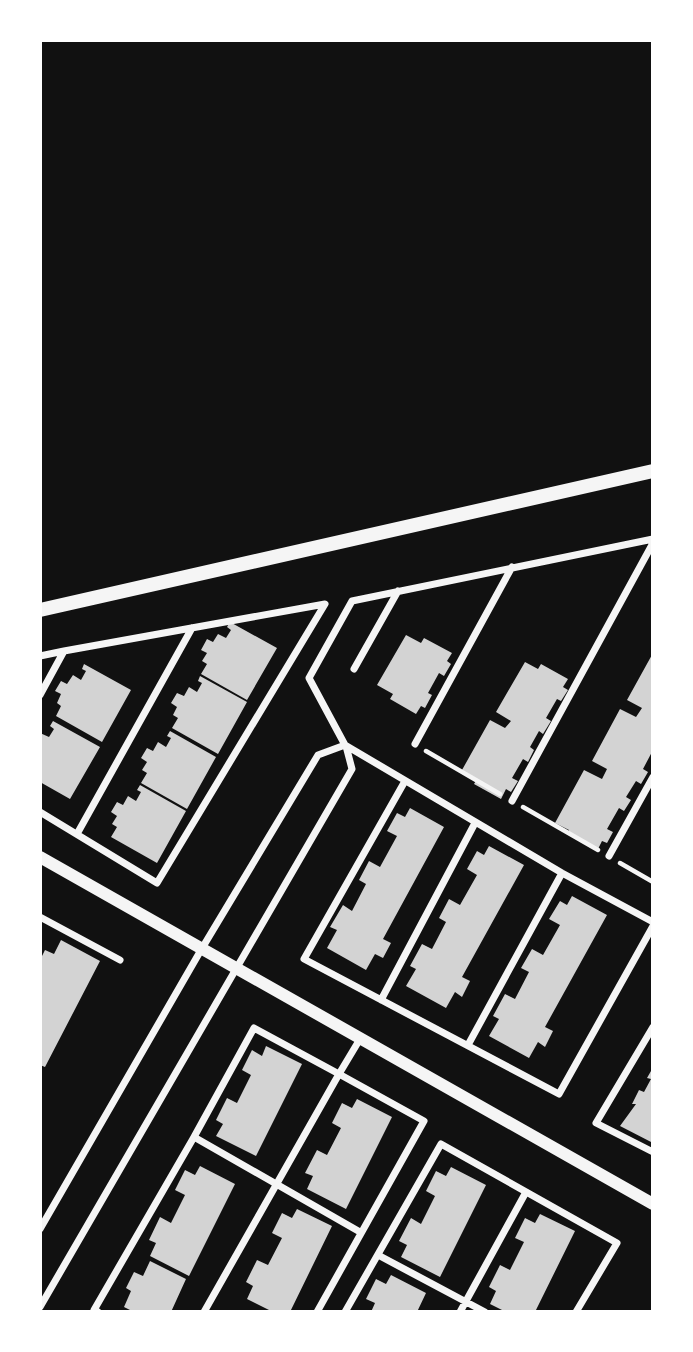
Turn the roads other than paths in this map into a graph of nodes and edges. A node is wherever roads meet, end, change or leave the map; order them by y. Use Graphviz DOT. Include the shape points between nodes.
graph roads {
  1 [pos="653,471"];
  2 [pos="653,541"];
  3 [pos="512,566"];
  4 [pos="398,591"];
  5 [pos="40,610"];
  6 [pos="191,628"];
  7 [pos="64,651"];
  8 [pos="40,656"];
  9 [pos="354,669"];
  10 [pos="40,695"];
  11 [pos="415,744"];
  12 [pos="345,745"];
  13 [pos="653,777"];
  14 [pos="405,781"];
  15 [pos="512,801"];
  16 [pos="40,812"];
  17 [pos="475,823"];
  18 [pos="77,834"];
  19 [pos="609,856"];
  20 [pos="40,858"];
  21 [pos="562,873"];
  22 [pos="43,918"];
  23 [pos="653,924"];
  24 [pos="40,928"];
  25 [pos="201,950"];
  26 [pos="120,960"];
  27 [pos="234,969"];
  28 [pos="381,1000"];
  29 [pos="653,1027"];
  30 [pos="360,1039"];
  31 [pos="468,1045"];
  32 [pos="340,1074"];
  33 [pos="194,1137"];
  34 [pos="653,1153"];
  35 [pos="278,1185"];
  36 [pos="526,1192"];
  37 [pos="653,1204"];
  38 [pos="40,1229"];
  39 [pos="360,1232"];
  40 [pos="377,1255"];
  41 [pos="466,1302"];
  42 [pos="40,1307"];
  43 [pos="98,1312"];
  44 [pos="204,1312"];
  45 [pos="317,1312"];
  46 [pos="345,1312"];
  47 [pos="460,1312"];
  48 [pos="485,1312"];
  49 [pos="576,1312"];
  1 -- 5 [label="main road"];
  2 -- 3 [label="street"];
  2 -- 15 [label="street"];
  3 -- 4 [label="street"];
  3 -- 11 [label="street"];
  4 -- 9 [label="street"];
  4 -- 12 [label="street" via="352,601 309,678"];
  6 -- 7 [label="street"];
  6 -- 18 [label="street"];
  6 -- 18 [label="street" via="325,604 158,883"];
  7 -- 8 [label="street"];
  7 -- 10 [label="street"];
  12 -- 14 [label="street"];
  12 -- 25 [label="street" via="318,755"];
  12 -- 27 [label="street" via="352,769"];
  13 -- 19 [label="street"];
  14 -- 17 [label="street"];
  14 -- 28 [label="street" via="304,959"];
  16 -- 18 [label="street"];
  17 -- 21 [label="street"];
  17 -- 28 [label="street"];
  20 -- 25 [label="street"];
  21 -- 23 [label="street"];
  21 -- 31 [label="street"];
  22 -- 24 [label="street"];
  22 -- 26 [label="street"];
  23 -- 31 [label="street" via="559,1094"];
  25 -- 27 [label="street"];
  25 -- 38 [label="street"];
  27 -- 30 [label="street"];
  27 -- 42 [label="street"];
  28 -- 31 [label="street"];
  29 -- 34 [label="street" via="596,1123"];
  30 -- 32 [label="street"];
  30 -- 37 [label="street"];
  32 -- 33 [label="street" via="254,1028"];
  32 -- 35 [label="street"];
  32 -- 39 [label="street" via="424,1121"];
  33 -- 35 [label="street"];
  33 -- 43 [label="street" via="94,1310"];
  35 -- 39 [label="street"];
  35 -- 44 [label="street"];
  36 -- 40 [label="street" via="440,1144"];
  36 -- 41 [label="street"];
  36 -- 49 [label="street" via="617,1244"];
  39 -- 45 [label="street"];
  40 -- 41 [label="street"];
  40 -- 46 [label="street"];
  41 -- 47 [label="street"];
  41 -- 48 [label="street"];
}
